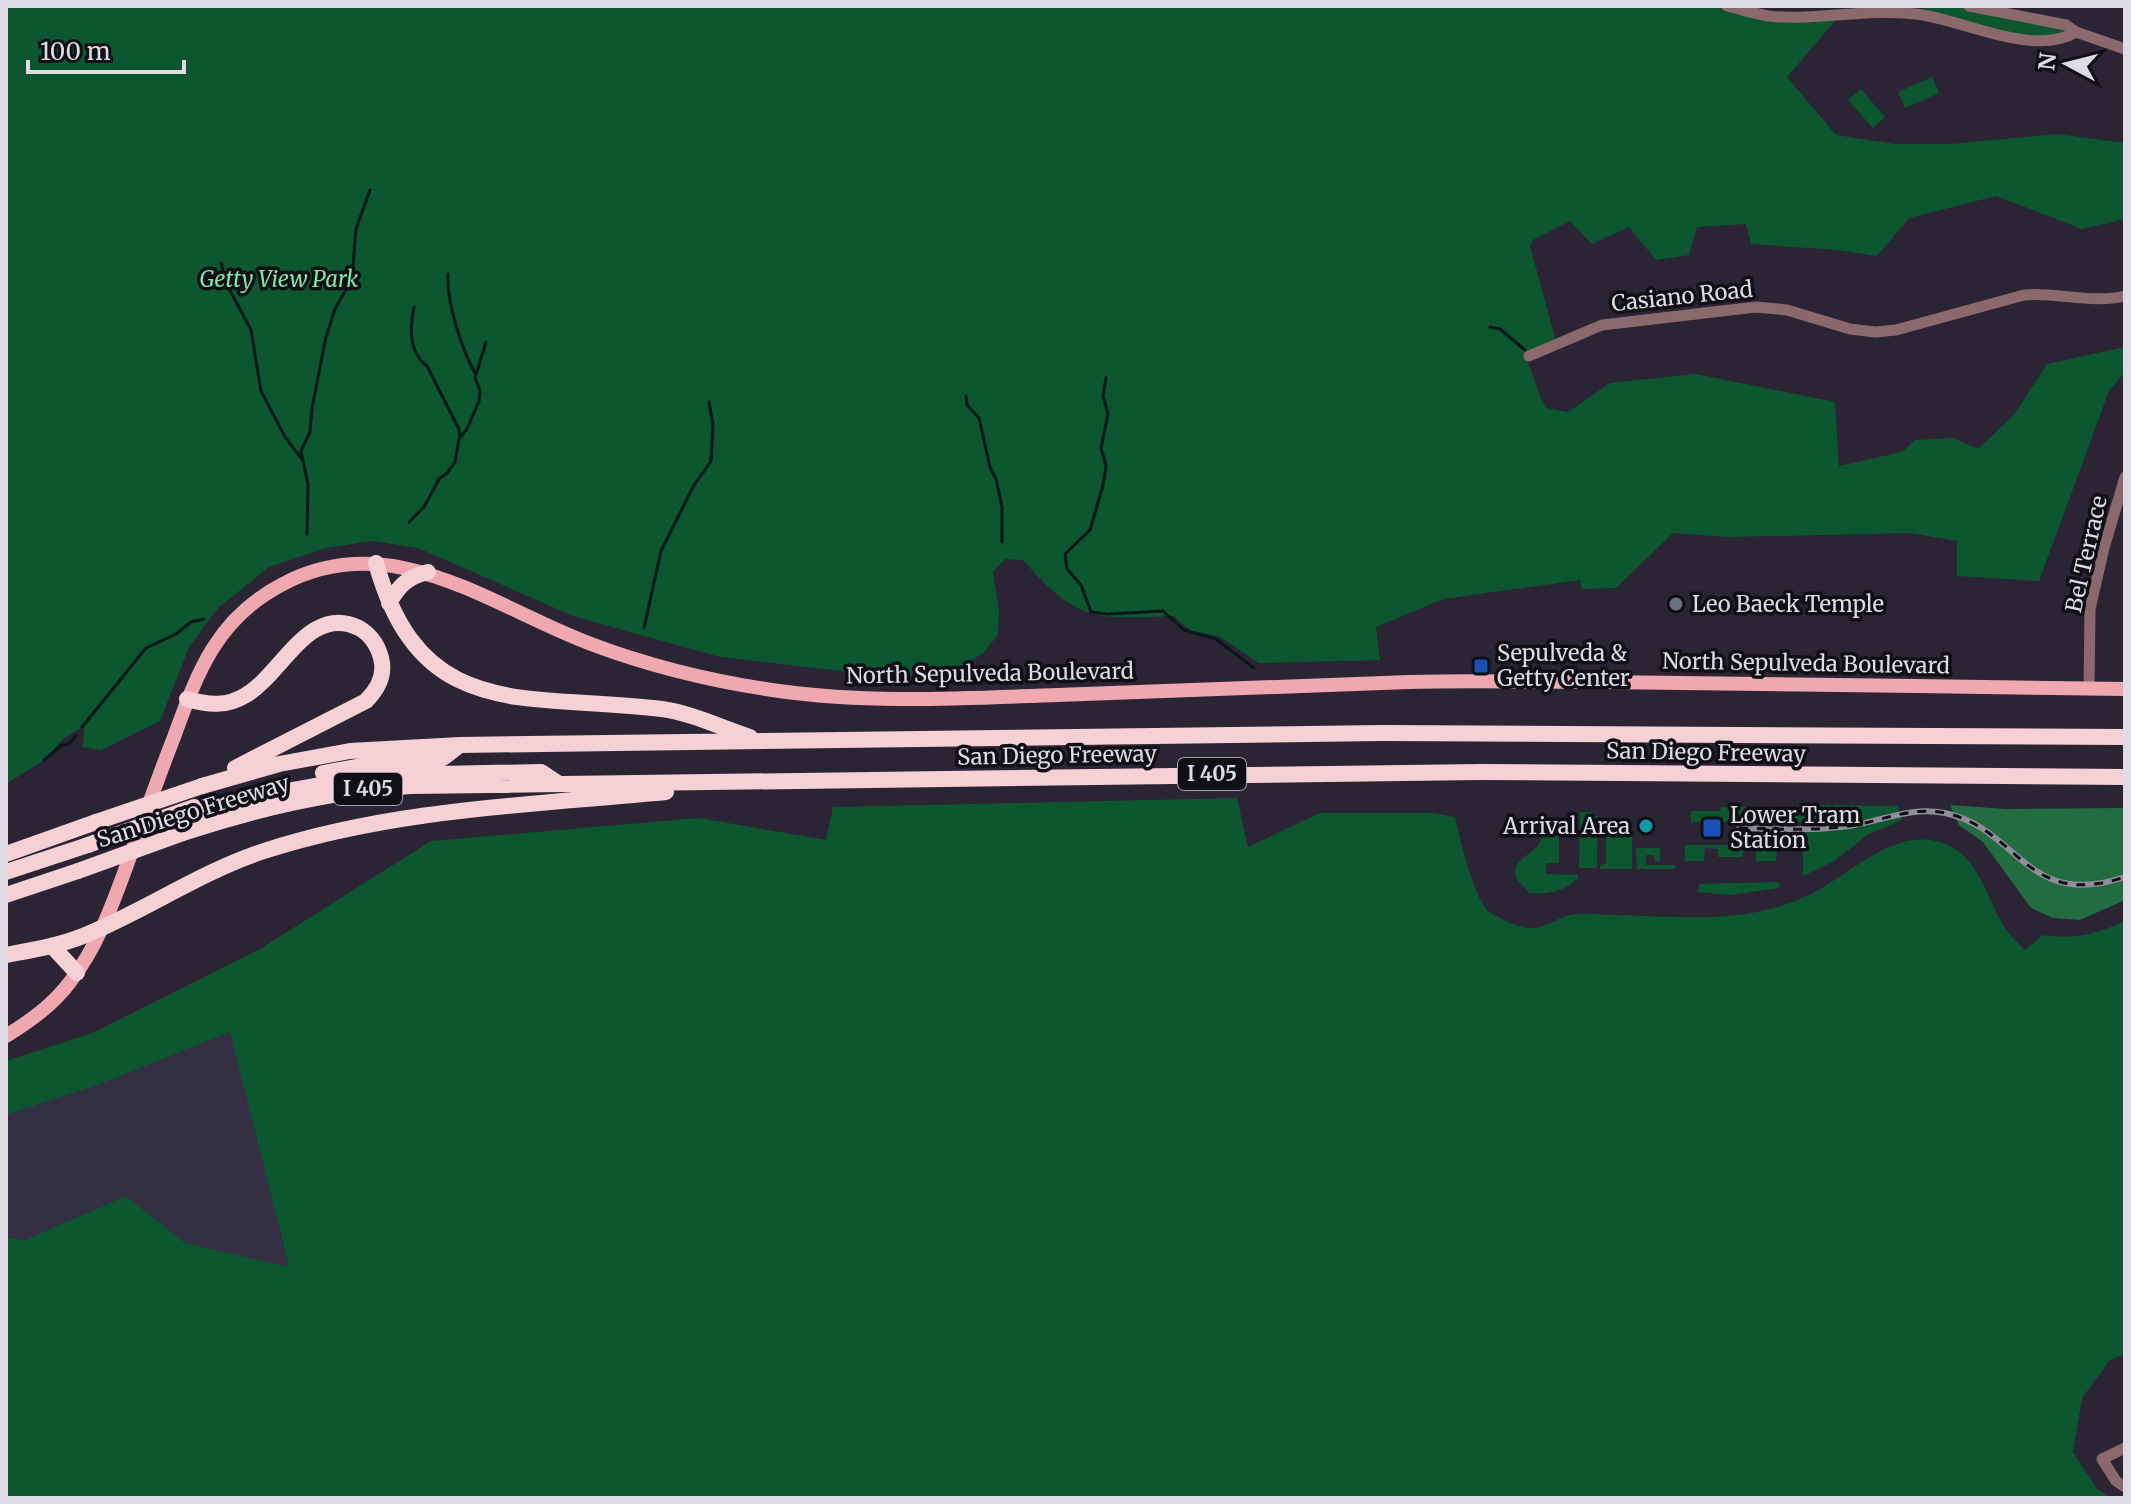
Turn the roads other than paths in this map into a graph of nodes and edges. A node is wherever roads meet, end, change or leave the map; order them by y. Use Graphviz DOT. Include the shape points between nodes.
graph roads {
  1 [pos="1727,6"];
  2 [pos="1969,6"];
  3 [pos="1919,9"];
  4 [pos="2076,32"];
  5 [pos="2125,49"];
  6 [pos="2125,296"];
  7 [pos="1529,356"];
  8 [pos="2125,477"];
  9 [pos="376,563"];
  10 [pos="428,572"];
  11 [pos="389,603"];
  12 [pos="2089,689"];
  13 [pos="2125,689"];
  14 [pos="187,699"];
  15 [pos="2125,737"];
  16 [pos="766,742"];
  17 [pos="460,745"];
  18 [pos="2125,777"];
  19 [pos="777,782"];
  20 [pos="202,786"];
  21 [pos="189,820"];
  22 [pos="6,854"];
  23 [pos="83,858"];
  24 [pos="6,872"];
  25 [pos="6,883"];
  26 [pos="6,895"];
  27 [pos="103,927"];
  28 [pos="52,946"];
  29 [pos="6,955"];
  30 [pos="77,973"];
  31 [pos="6,1036"];
  32 [pos="2125,1448"];
  33 [pos="2125,1487"];
  1 -- 3 [label="street" via="1769,16"];
  2 -- 4 [label="street" via="2066,25"];
  3 -- 4 [label="street" via="1981,31 2032,39 2064,40"];
  4 -- 5 [label="street"];
  6 -- 7 [label="street, Casiano Road" via="2024,295 1875,332 1756,307 1602,325"];
  8 -- 12 [label="street, Bel Terrace" via="2090,609"];
  9 -- 10 [label="main road, North Sepulveda Boulevard"];
  9 -- 11 [label="highway"];
  9 -- 14 [label="main road, North Sepulveda Boulevard" via="310,572 262,596 218,638"];
  10 -- 11 [label="highway" via="401,584"];
  10 -- 12 [label="main road, North Sepulveda Boulevard" via="636,660 735,684 846,699 1453,681"];
  11 -- 16 [label="highway" via="419,652 441,671 477,689 666,710"];
  12 -- 13 [label="main road, North Sepulveda Boulevard"];
  14 -- 20 [label="highway" via="218,704 246,695 325,624 345,623 363,630 376,644 382,662 377,689 361,705"];
  14 -- 27 [label="main road, North Sepulveda Boulevard"];
  15 -- 16 [label="highway, San Diego Freeway / I 405" via="1206,735"];
  16 -- 17 [label="highway, San Diego Freeway / I 405"];
  17 -- 20 [label="highway, San Diego Freeway / I 405" via="350,751"];
  17 -- 21 [label="highway" via="443,758 264,785"];
  18 -- 19 [label="highway, San Diego Freeway / I 405" via="1265,773"];
  19 -- 21 [label="highway, San Diego Freeway / I 405" via="370,789"];
  19 -- 27 [label="highway" via="366,824 232,863"];
  20 -- 22 [label="highway, San Diego Freeway / I 405, bridge"];
  21 -- 23 [label="highway, San Diego Freeway / I 405, bridge"];
  21 -- 23 [label="highway, bridge"];
  23 -- 24 [label="highway"];
  23 -- 25 [label="highway"];
  23 -- 26 [label="highway, San Diego Freeway / I 405"];
  27 -- 28 [label="highway"];
  27 -- 30 [label="main road, North Sepulveda Boulevard"];
  28 -- 29 [label="highway"];
  28 -- 30 [label="highway"];
  30 -- 31 [label="main road, North Sepulveda Boulevard" via="38,1015"];
  32 -- 33 [label="street" via="2102,1459"];
}
